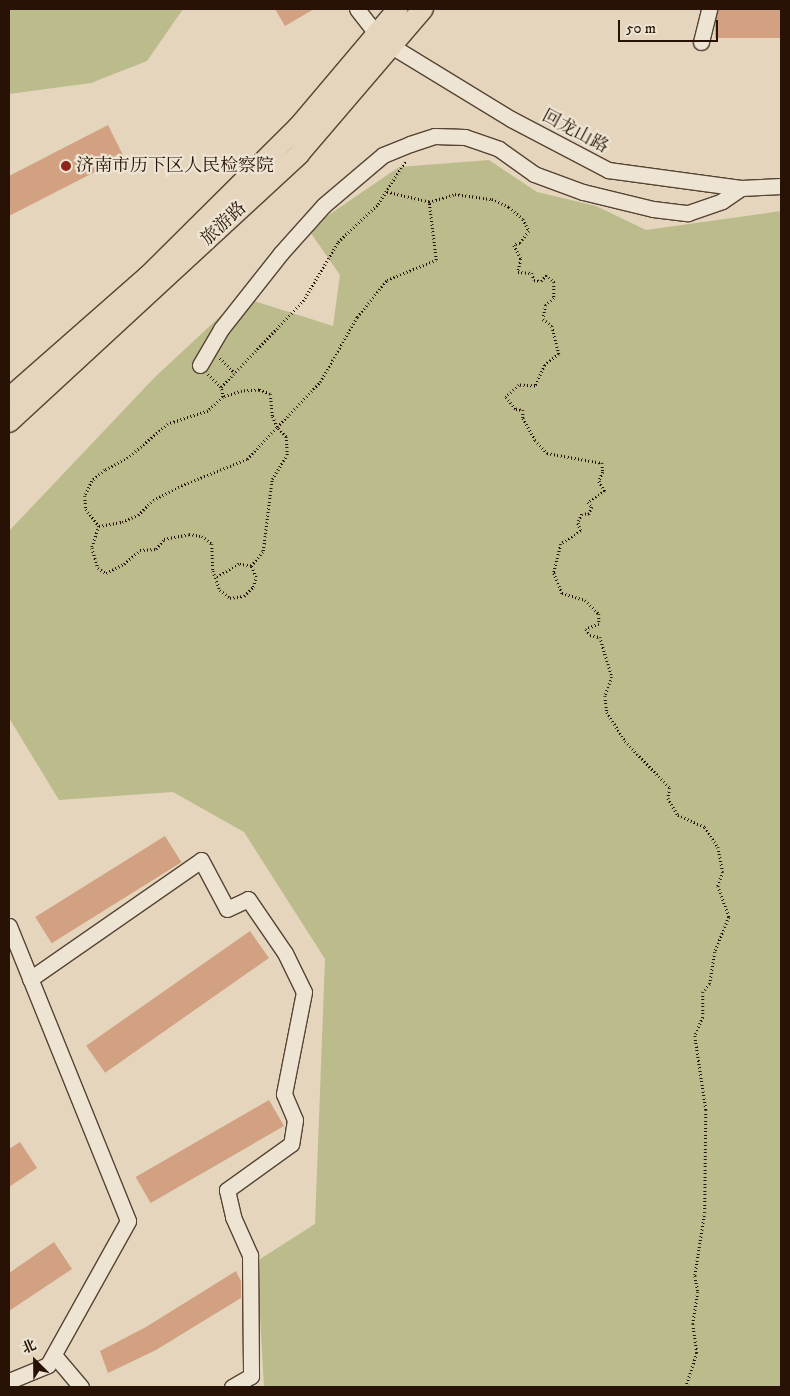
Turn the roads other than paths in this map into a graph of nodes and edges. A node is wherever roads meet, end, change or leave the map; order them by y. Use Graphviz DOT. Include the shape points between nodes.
graph roads {
  1 [pos="357,9"];
  2 [pos="398,9"];
  3 [pos="423,9"];
  4 [pos="709,9"];
  5 [pos="385,41"];
  6 [pos="701,42"];
  7 [pos="781,186"];
  8 [pos="741,188"];
  9 [pos="200,366"];
  10 [pos="9,398"];
  11 [pos="9,422"];
  12 [pos="9,926"];
  13 [pos="30,979"];
  14 [pos="54,1355"];
  15 [pos="9,1381"];
  16 [pos="81,1387"];
  17 [pos="232,1387"];
  1 -- 5 [label="street"];
  2 -- 5 [label="main road, 旅游路"];
  3 -- 5 [label="main road, 旅游路"];
  4 -- 6 [label="street"];
  5 -- 8 [label="street, 回龙山路" via="511,119 608,170"];
  5 -- 10 [label="main road, 旅游路" via="148,276"];
  5 -- 11 [label="main road, 旅游路" via="299,154"];
  7 -- 8 [label="street, 回龙山路"];
  8 -- 9 [label="street" via="722,201 688,212 653,209 582,192 534,174 499,149 465,137 435,136 410,144 383,155 324,205 281,253"];
  12 -- 13 [label="street"];
  13 -- 14 [label="street" via="128,1221"];
  13 -- 17 [label="street" via="201,860 227,909 248,899 285,952 304,992 284,1094 295,1120 291,1144 227,1190 233,1217 250,1254 251,1376"];
  14 -- 15 [label="street" via="48,1365"];
  14 -- 16 [label="street"];
}
